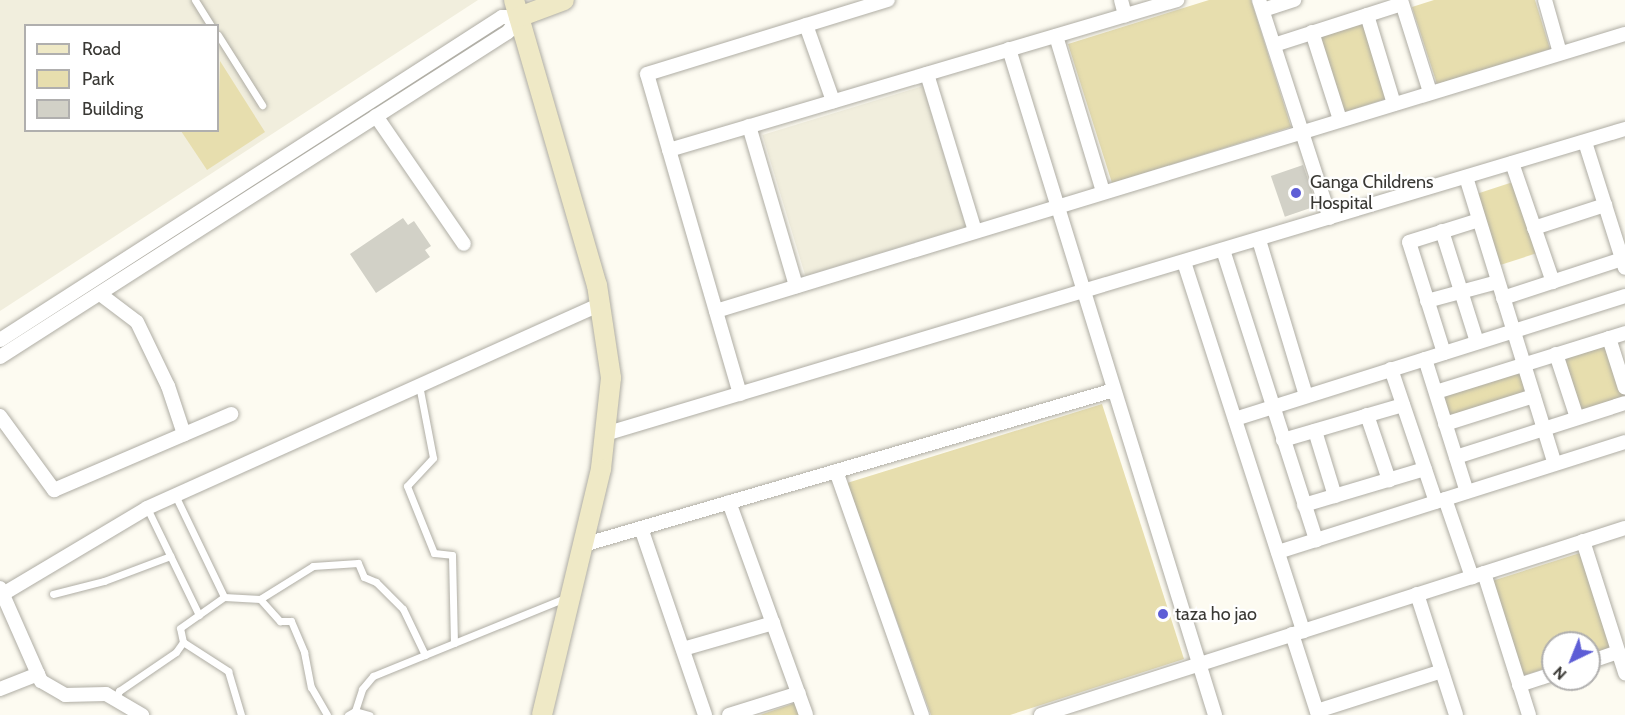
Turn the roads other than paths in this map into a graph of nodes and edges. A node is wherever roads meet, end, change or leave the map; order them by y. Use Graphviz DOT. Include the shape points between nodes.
graph roads {
  1 [pos="195,0"];
  2 [pos="536,0"];
  3 [pos="564,0"];
  4 [pos="888,0"];
  5 [pos="1121,0"];
  6 [pos="1177,0"];
  7 [pos="1292,0"];
  8 [pos="1545,0"];
  9 [pos="1402,2"];
  10 [pos="1261,5"];
  11 [pos="848,6"];
  12 [pos="516,9"];
  13 [pos="1125,15"];
  14 [pos="1367,15"];
  15 [pos="210,24"];
  16 [pos="806,25"];
  17 [pos="1312,32"];
  18 [pos="1625,34"];
  19 [pos="1056,36"];
  20 [pos="219,38"];
  21 [pos="1274,45"];
  22 [pos="1009,49"];
  23 [pos="1560,53"];
  24 [pos="927,74"];
  25 [pos="1430,92"];
  26 [pos="833,101"];
  27 [pos="1394,104"];
  28 [pos="262,105"];
  29 [pos="376,116"];
  30 [pos="1340,120"];
  31 [pos="749,126"];
  32 [pos="1625,129"];
  33 [pos="1302,132"];
  34 [pos="1585,142"];
  35 [pos="669,150"];
  36 [pos="1512,163"];
  37 [pos="1466,177"];
  38 [pos="1102,192"];
  39 [pos="1057,206"];
  40 [pos="1605,206"];
  41 [pos="1330,218"];
  42 [pos="1479,220"];
  43 [pos="1534,228"];
  44 [pos="975,231"];
  45 [pos="1442,231"];
  46 [pos="1258,240"];
  47 [pos="464,244"];
  48 [pos="1223,250"];
  49 [pos="1184,262"];
  50 [pos="1624,263"];
  51 [pos="1498,282"];
  52 [pos="1552,282"];
  53 [pos="796,286"];
  54 [pos="1083,292"];
  55 [pos="1462,293"];
  56 [pos="100,294"];
  57 [pos="1625,296"];
  58 [pos="1503,298"];
  59 [pos="1427,301"];
  60 [pos="600,304"];
  61 [pos="716,311"];
  62 [pos="1514,331"];
  63 [pos="1625,333"];
  64 [pos="1609,338"];
  65 [pos="0,340"];
  66 [pos="1477,342"];
  67 [pos="1444,353"];
  68 [pos="1556,354"];
  69 [pos="0,357"];
  70 [pos="1425,358"];
  71 [pos="1524,364"];
  72 [pos="1391,369"];
  73 [pos="419,385"];
  74 [pos="1625,388"];
  75 [pos="1114,390"];
  76 [pos="1436,392"];
  77 [pos="740,394"];
  78 [pos="1306,396"];
  79 [pos="1534,396"];
  80 [pos="1625,403"];
  81 [pos="1403,405"];
  82 [pos="1272,407"];
  83 [pos="231,414"];
  84 [pos="1367,415"];
  85 [pos="0,416"];
  86 [pos="1577,418"];
  87 [pos="1235,419"];
  88 [pos="1445,424"];
  89 [pos="1544,429"];
  90 [pos="1315,431"];
  91 [pos="184,434"];
  92 [pos="605,434"];
  93 [pos="1283,440"];
  94 [pos="1625,442"];
  95 [pos="1456,457"];
  96 [pos="1555,464"];
  97 [pos="1425,469"];
  98 [pos="836,471"];
  99 [pos="1389,480"];
  100 [pos="1467,492"];
  101 [pos="175,495"];
  102 [pos="1335,496"];
  103 [pos="1441,500"];
  104 [pos="729,502"];
  105 [pos="1304,505"];
  106 [pos="147,508"];
  107 [pos="640,528"];
  108 [pos="1625,528"];
  109 [pos="1316,540"];
  110 [pos="1583,541"];
  111 [pos="583,544"];
  112 [pos="1278,552"];
  113 [pos="170,556"];
  114 [pos="1478,575"];
  115 [pos="1,591"];
  116 [pos="53,594"];
  117 [pos="1417,594"];
  118 [pos="224,597"];
  119 [pos="570,597"];
  120 [pos="260,599"];
  121 [pos="199,615"];
  122 [pos="773,623"];
  123 [pos="1298,633"];
  124 [pos="183,642"];
  125 [pos="454,643"];
  126 [pos="682,649"];
  127 [pos="1618,652"];
  128 [pos="425,655"];
  129 [pos="1601,658"];
  130 [pos="1199,664"];
  131 [pos="1442,671"];
  132 [pos="1625,673"];
  133 [pos="38,674"];
  134 [pos="1541,678"];
  135 [pos="1519,685"];
  136 [pos="0,689"];
  137 [pos="798,693"];
  138 [pos="116,699"];
  139 [pos="355,711"];
  140 [pos="1317,713"];
  141 [pos="738,714"];
  142 [pos="142,715"];
  143 [pos="241,715"];
  144 [pos="327,715"];
  145 [pos="348,715"];
  146 [pos="369,715"];
  147 [pos="542,715"];
  148 [pos="705,715"];
  149 [pos="806,715"];
  150 [pos="922,715"];
  151 [pos="1041,715"];
  152 [pos="1215,715"];
  153 [pos="1456,715"];
  154 [pos="1529,715"];
  1 -- 15 [label="lane"];
  2 -- 12 [label="street"];
  3 -- 12 [label="street"];
  4 -- 11 [label="street"];
  5 -- 13 [label="street"];
  6 -- 13 [label="street"];
  7 -- 10 [label="street"];
  8 -- 23 [label="street"];
  9 -- 14 [label="street"];
  9 -- 25 [label="street"];
  10 -- 21 [label="street"];
  11 -- 16 [label="street"];
  12 -- 29 [label="street" via="508,32"];
  12 -- 60 [label="street"];
  12 -- 65 [label="street"];
  13 -- 19 [label="street"];
  14 -- 17 [label="street"];
  14 -- 27 [label="street"];
  16 -- 26 [label="street"];
  16 -- 35 [label="street" via="646,74"];
  17 -- 21 [label="street"];
  17 -- 30 [label="street"];
  18 -- 23 [label="street"];
  19 -- 22 [label="street"];
  19 -- 38 [label="street"];
  20 -- 28 [label="lane"];
  21 -- 33 [label="street"];
  22 -- 24 [label="street"];
  22 -- 39 [label="street"];
  23 -- 25 [label="street"];
  24 -- 26 [label="street"];
  24 -- 44 [label="street"];
  25 -- 27 [label="street"];
  26 -- 31 [label="street"];
  27 -- 30 [label="street"];
  29 -- 47 [label="street"];
  29 -- 56 [label="street"];
  30 -- 33 [label="street"];
  31 -- 35 [label="street"];
  31 -- 53 [label="street"];
  32 -- 34 [label="street"];
  33 -- 38 [label="street"];
  33 -- 41 [label="street"];
  34 -- 36 [label="street"];
  34 -- 40 [label="street"];
  35 -- 61 [label="street"];
  36 -- 37 [label="street"];
  36 -- 43 [label="street"];
  37 -- 41 [label="street"];
  37 -- 42 [label="street"];
  38 -- 39 [label="street"];
  39 -- 44 [label="street"];
  39 -- 54 [label="street"];
  40 -- 43 [label="street"];
  40 -- 50 [label="street"];
  41 -- 46 [label="street"];
  42 -- 45 [label="street"];
  42 -- 51 [label="street"];
  43 -- 52 [label="street"];
  44 -- 53 [label="street"];
  45 -- 55 [label="street"];
  45 -- 59 [label="street" via="1408,242"];
  46 -- 48 [label="street"];
  46 -- 78 [label="street"];
  48 -- 49 [label="street"];
  48 -- 82 [label="street"];
  49 -- 54 [label="street"];
  49 -- 87 [label="street"];
  50 -- 52 [label="street"];
  51 -- 55 [label="street"];
  51 -- 58 [label="street"];
  52 -- 58 [label="street"];
  53 -- 61 [label="street"];
  54 -- 75 [label="street"];
  54 -- 77 [label="street"];
  55 -- 59 [label="street"];
  55 -- 66 [label="street"];
  56 -- 69 [label="street"];
  56 -- 91 [label="street" via="137,322 168,386"];
  57 -- 62 [label="street"];
  58 -- 62 [label="street"];
  59 -- 67 [label="street"];
  60 -- 73 [label="street"];
  60 -- 92 [label="street" via="611,378"];
  61 -- 77 [label="street"];
  62 -- 66 [label="street"];
  62 -- 71 [label="street"];
  63 -- 64 [label="street"];
  64 -- 68 [label="street"];
  64 -- 74 [label="street"];
  66 -- 67 [label="street"];
  67 -- 70 [label="street"];
  68 -- 71 [label="street"];
  68 -- 86 [label="street"];
  70 -- 72 [label="street"];
  70 -- 76 [label="street"];
  71 -- 76 [label="street"];
  71 -- 79 [label="street"];
  72 -- 78 [label="street"];
  72 -- 81 [label="street"];
  73 -- 101 [label="street"];
  73 -- 125 [label="lane" via="433,458 407,486 434,553 452,555"];
  75 -- 98 [label="street"];
  75 -- 130 [label="street"];
  76 -- 88 [label="street"];
  77 -- 92 [label="street"];
  78 -- 82 [label="street"];
  79 -- 88 [label="street"];
  79 -- 89 [label="street"];
  80 -- 86 [label="street"];
  81 -- 84 [label="street"];
  81 -- 97 [label="street"];
  82 -- 87 [label="street"];
  82 -- 93 [label="street"];
  83 -- 91 [label="street"];
  84 -- 90 [label="street"];
  84 -- 99 [label="street"];
  85 -- 91 [label="street" via="54,490"];
  86 -- 89 [label="street"];
  87 -- 112 [label="street"];
  88 -- 95 [label="street"];
  89 -- 95 [label="street"];
  89 -- 96 [label="street"];
  90 -- 93 [label="street"];
  90 -- 102 [label="street"];
  92 -- 111 [label="street"];
  93 -- 105 [label="street"];
  94 -- 96 [label="street"];
  95 -- 100 [label="street"];
  96 -- 100 [label="street"];
  97 -- 99 [label="street"];
  97 -- 103 [label="street"];
  98 -- 104 [label="street"];
  98 -- 150 [label="street"];
  99 -- 102 [label="street"];
  100 -- 103 [label="street"];
  101 -- 106 [label="street"];
  101 -- 118 [label="lane"];
  102 -- 105 [label="street"];
  103 -- 109 [label="street"];
  103 -- 114 [label="street"];
  104 -- 107 [label="street"];
  104 -- 122 [label="street"];
  105 -- 109 [label="street"];
  106 -- 113 [label="lane"];
  106 -- 115 [label="street"];
  107 -- 111 [label="street"];
  107 -- 126 [label="street"];
  108 -- 110 [label="street"];
  109 -- 112 [label="street"];
  110 -- 114 [label="street"];
  110 -- 127 [label="street"];
  111 -- 119 [label="street"];
  112 -- 123 [label="street"];
  113 -- 116 [label="lane" via="104,581"];
  113 -- 121 [label="lane"];
  114 -- 117 [label="street"];
  114 -- 135 [label="street"];
  115 -- 133 [label="street"];
  117 -- 123 [label="street"];
  117 -- 131 [label="street"];
  118 -- 120 [label="lane"];
  118 -- 121 [label="lane"];
  119 -- 125 [label="lane"];
  119 -- 147 [label="street"];
  120 -- 128 [label="lane" via="313,566 358,563 364,577 376,582 403,609"];
  120 -- 144 [label="lane" via="280,621 291,621 304,652 311,687"];
  121 -- 124 [label="lane" via="180,628"];
  122 -- 126 [label="street"];
  122 -- 137 [label="street"];
  123 -- 130 [label="street"];
  123 -- 140 [label="street"];
  124 -- 138 [label="lane" via="176,652 119,691"];
  124 -- 143 [label="lane" via="228,671"];
  125 -- 128 [label="lane"];
  126 -- 148 [label="street"];
  127 -- 129 [label="street"];
  127 -- 132 [label="street"];
  128 -- 139 [label="lane" via="373,676 362,689"];
  130 -- 151 [label="street"];
  130 -- 152 [label="street"];
  131 -- 140 [label="street"];
  131 -- 153 [label="street"];
  133 -- 136 [label="street"];
  133 -- 138 [label="street" via="40,681 65,695 106,694"];
  134 -- 135 [label="street"];
  135 -- 154 [label="street"];
  137 -- 141 [label="street"];
  137 -- 149 [label="street"];
  138 -- 142 [label="street"];
  139 -- 145 [label="lane"];
  139 -- 146 [label="lane"];
}
